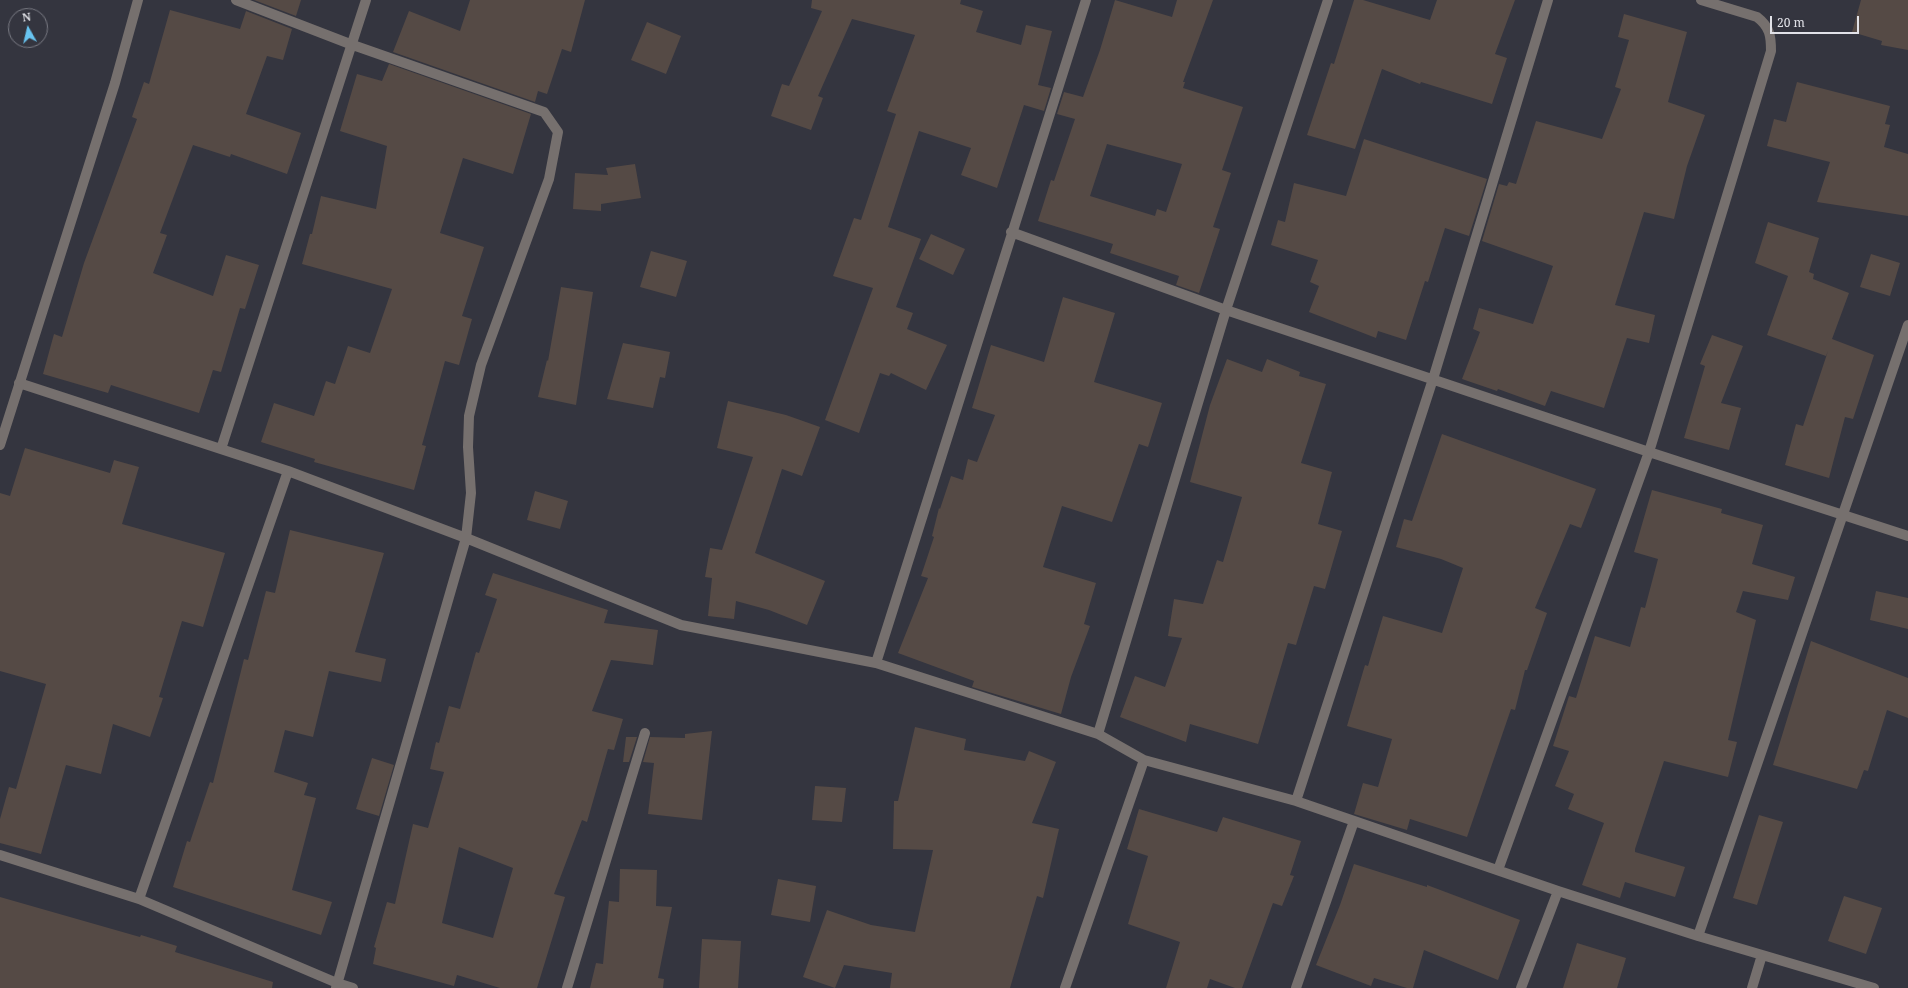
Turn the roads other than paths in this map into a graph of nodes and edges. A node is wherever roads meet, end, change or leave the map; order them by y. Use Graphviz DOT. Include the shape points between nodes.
graph roads {
  1 [pos="138,0"];
  2 [pos="236,0"];
  3 [pos="366,0"];
  4 [pos="1086,0"];
  5 [pos="1328,0"];
  6 [pos="1548,0"];
  7 [pos="1700,0"];
  8 [pos="350,44"];
  9 [pos="1011,232"];
  10 [pos="1226,310"];
  11 [pos="1908,326"];
  12 [pos="1433,379"];
  13 [pos="19,383"];
  14 [pos="0,445"];
  15 [pos="221,449"];
  16 [pos="1649,452"];
  17 [pos="288,471"];
  18 [pos="1844,516"];
  19 [pos="1908,536"];
  20 [pos="466,538"];
  21 [pos="876,663"];
  22 [pos="646,733"];
  23 [pos="1098,734"];
  24 [pos="1144,760"];
  25 [pos="1296,801"];
  26 [pos="1354,821"];
  27 [pos="0,855"];
  28 [pos="1498,870"];
  29 [pos="1558,891"];
  30 [pos="139,899"];
  31 [pos="1698,936"];
  32 [pos="1762,955"];
  33 [pos="336,986"];
  34 [pos="353,988"];
  35 [pos="567,988"];
  36 [pos="1065,988"];
  37 [pos="1296,988"];
  38 [pos="1521,988"];
  39 [pos="1752,988"];
  40 [pos="1874,988"];
  1 -- 13 [label="street" via="116,83"];
  2 -- 8 [label="street"];
  3 -- 8 [label="street"];
  4 -- 9 [label="street"];
  5 -- 10 [label="street"];
  6 -- 12 [label="street"];
  7 -- 16 [label="street" via="1757,17 1769,29 1772,51"];
  8 -- 15 [label="street"];
  8 -- 20 [label="street" via="544,112 558,132 549,178 481,365 469,416 470,493"];
  9 -- 10 [label="street"];
  9 -- 21 [label="street"];
  10 -- 12 [label="street"];
  10 -- 23 [label="street"];
  11 -- 18 [label="street"];
  12 -- 16 [label="street"];
  12 -- 25 [label="street"];
  13 -- 14 [label="street"];
  13 -- 15 [label="street"];
  15 -- 17 [label="street"];
  16 -- 18 [label="street"];
  16 -- 28 [label="street"];
  17 -- 20 [label="street"];
  17 -- 30 [label="street"];
  18 -- 19 [label="street"];
  18 -- 31 [label="street"];
  20 -- 21 [label="street" via="681,625"];
  20 -- 33 [label="street"];
  21 -- 23 [label="street"];
  22 -- 35 [label="street"];
  23 -- 24 [label="street"];
  24 -- 25 [label="street"];
  24 -- 36 [label="street"];
  25 -- 26 [label="street"];
  26 -- 28 [label="street"];
  26 -- 37 [label="street"];
  27 -- 30 [label="street"];
  28 -- 29 [label="street"];
  29 -- 31 [label="street"];
  29 -- 38 [label="street"];
  30 -- 33 [label="street"];
  31 -- 32 [label="street"];
  32 -- 39 [label="street"];
  32 -- 40 [label="street"];
  33 -- 34 [label="street"];
}
